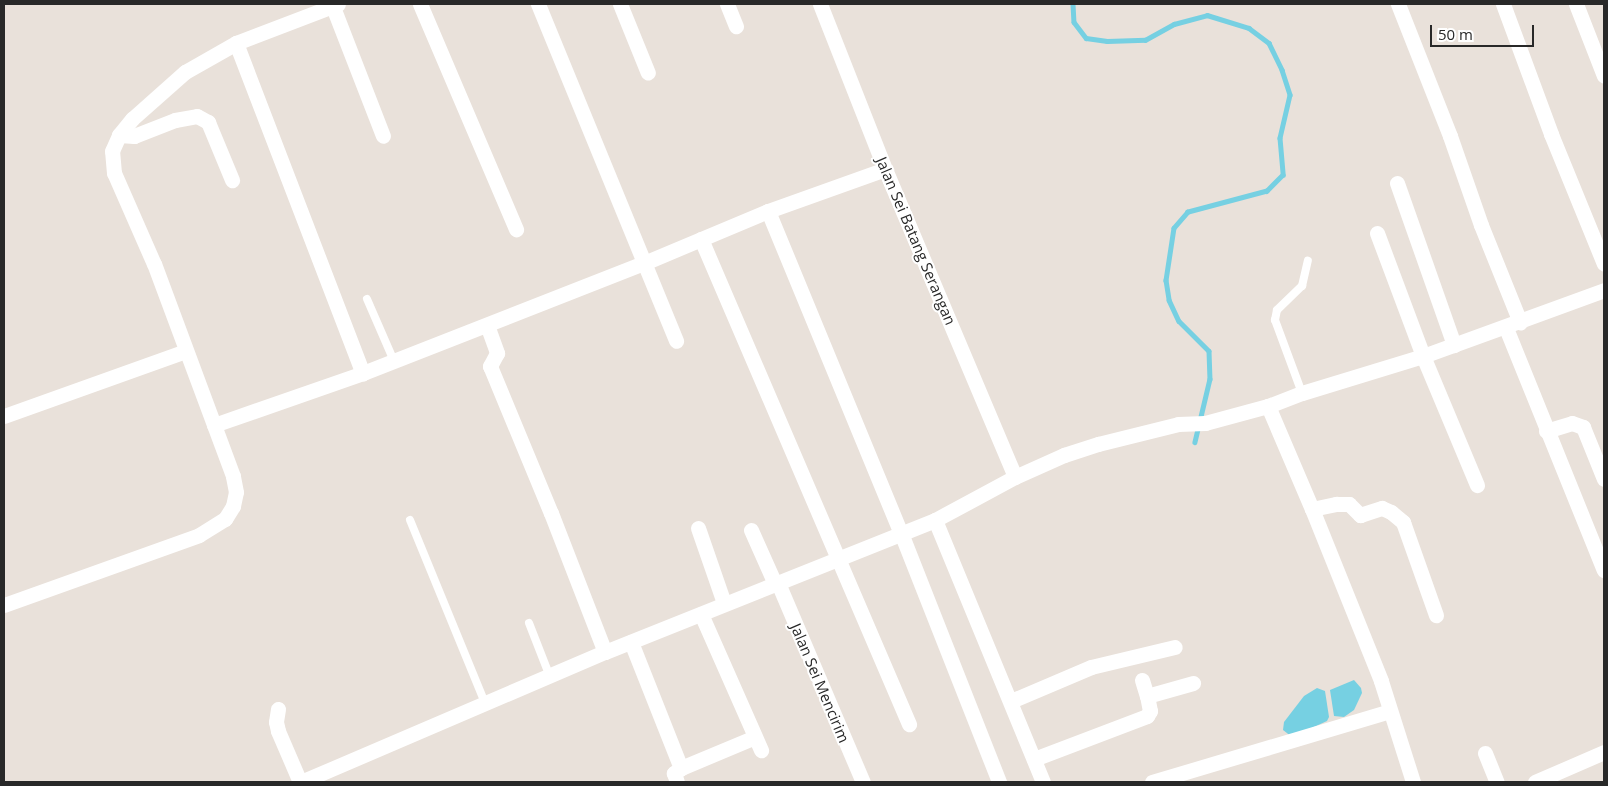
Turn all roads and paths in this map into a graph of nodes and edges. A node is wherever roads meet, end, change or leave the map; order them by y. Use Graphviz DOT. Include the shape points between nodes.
graph roads {
  1 [pos="420,4"];
  2 [pos="538,4"];
  3 [pos="620,4"];
  4 [pos="727,4"];
  5 [pos="820,4"];
  6 [pos="1398,4"];
  7 [pos="1503,4"];
  8 [pos="1576,4"];
  9 [pos="328,6"];
  10 [pos="736,26"];
  11 [pos="236,43"];
  12 [pos="648,73"];
  13 [pos="1604,76"];
  14 [pos="119,135"];
  15 [pos="383,136"];
  16 [pos="885,169"];
  17 [pos="232,180"];
  18 [pos="1396,183"];
  19 [pos="768,212"];
  20 [pos="516,229"];
  21 [pos="1377,233"];
  22 [pos="701,239"];
  23 [pos="1308,262"];
  24 [pos="644,263"];
  25 [pos="1604,264"];
  26 [pos="1603,295"];
  27 [pos="367,299"];
  28 [pos="487,325"];
  29 [pos="1513,325"];
  30 [pos="676,341"];
  31 [pos="1454,345"];
  32 [pos="186,351"];
  33 [pos="1423,356"];
  34 [pos="394,361"];
  35 [pos="363,373"];
  36 [pos="1302,393"];
  37 [pos="1268,406"];
  38 [pos="4,416"];
  39 [pos="214,425"];
  40 [pos="1546,431"];
  41 [pos="1015,477"];
  42 [pos="1604,479"];
  43 [pos="1477,485"];
  44 [pos="1312,509"];
  45 [pos="410,520"];
  46 [pos="935,520"];
  47 [pos="698,528"];
  48 [pos="751,530"];
  49 [pos="901,533"];
  50 [pos="837,558"];
  51 [pos="1604,570"];
  52 [pos="777,584"];
  53 [pos="724,603"];
  54 [pos="4,606"];
  55 [pos="701,614"];
  56 [pos="1436,615"];
  57 [pos="529,623"];
  58 [pos="631,642"];
  59 [pos="1175,647"];
  60 [pos="605,652"];
  61 [pos="550,677"];
  62 [pos="1142,680"];
  63 [pos="1193,683"];
  64 [pos="1147,696"];
  65 [pos="1011,701"];
  66 [pos="485,703"];
  67 [pos="278,709"];
  68 [pos="1390,711"];
  69 [pos="909,724"];
  70 [pos="1604,752"];
  71 [pos="1486,753"];
  72 [pos="1034,759"];
  73 [pos="679,775"];
  74 [pos="300,782"];
  75 [pos="863,782"];
  76 [pos="999,782"];
  77 [pos="1043,782"];
  78 [pos="1152,782"];
  79 [pos="1413,782"];
  80 [pos="1497,782"];
  81 [pos="1535,782"];
  1 -- 20 [label="street"];
  2 -- 24 [label="street"];
  3 -- 12 [label="street"];
  4 -- 10 [label="street"];
  5 -- 16 [label="street, Jalan Sei Batang Serangan"];
  6 -- 29 [label="street" via="1450,136"];
  7 -- 25 [label="street"];
  8 -- 13 [label="street"];
  9 -- 11 [label="street"];
  9 -- 15 [label="street"];
  11 -- 14 [label="street" via="171,82"];
  11 -- 35 [label="street"];
  14 -- 17 [label="street" via="134,136 175,120 197,116 208,122"];
  14 -- 32 [label="street" via="112,151 112,166 154,264"];
  16 -- 19 [label="street"];
  16 -- 41 [label="street, Jalan Sei Batang Serangan"];
  18 -- 31 [label="street"];
  19 -- 22 [label="street"];
  19 -- 49 [label="street"];
  21 -- 33 [label="street"];
  22 -- 24 [label="street"];
  22 -- 50 [label="street"];
  23 -- 36 [label="lane" via="1302,286 1277,310 1275,320"];
  24 -- 28 [label="street"];
  24 -- 30 [label="street"];
  26 -- 29 [label="street"];
  27 -- 34 [label="lane"];
  28 -- 34 [label="street"];
  28 -- 60 [label="street" via="497,353 490,366"];
  29 -- 31 [label="street"];
  29 -- 40 [label="street"];
  31 -- 33 [label="street"];
  32 -- 38 [label="street"];
  32 -- 39 [label="street"];
  33 -- 36 [label="street"];
  33 -- 43 [label="street"];
  34 -- 35 [label="street"];
  35 -- 39 [label="street"];
  36 -- 37 [label="street"];
  37 -- 41 [label="street" via="1205,423 1178,424 1098,444"];
  37 -- 44 [label="street"];
  39 -- 54 [label="street" via="236,492 233,506 225,519 199,535"];
  40 -- 42 [label="street" via="1572,423 1583,427"];
  40 -- 51 [label="street"];
  41 -- 46 [label="street"];
  44 -- 56 [label="street" via="1349,504 1360,515 1382,508 1403,522"];
  44 -- 68 [label="street"];
  45 -- 66 [label="lane"];
  46 -- 49 [label="street"];
  46 -- 65 [label="street"];
  47 -- 53 [label="street"];
  48 -- 52 [label="street, Jalan Sei Mencirim"];
  49 -- 50 [label="street"];
  49 -- 76 [label="street"];
  50 -- 52 [label="street"];
  50 -- 69 [label="street"];
  52 -- 53 [label="street"];
  52 -- 75 [label="street, Jalan Sei Mencirim"];
  53 -- 55 [label="street"];
  55 -- 58 [label="street"];
  55 -- 73 [label="street" via="758,743"];
  57 -- 61 [label="lane"];
  58 -- 60 [label="street"];
  58 -- 73 [label="street"];
  59 -- 65 [label="street" via="1091,667"];
  60 -- 61 [label="street"];
  61 -- 66 [label="street"];
  62 -- 64 [label="street"];
  63 -- 64 [label="street"];
  64 -- 72 [label="street" via="1150,711 1147,716"];
  65 -- 72 [label="street"];
  66 -- 74 [label="street"];
  67 -- 74 [label="street" via="278,731"];
  68 -- 78 [label="street"];
  68 -- 79 [label="street"];
  70 -- 81 [label="street"];
  71 -- 80 [label="street"];
  72 -- 77 [label="street"];
}
